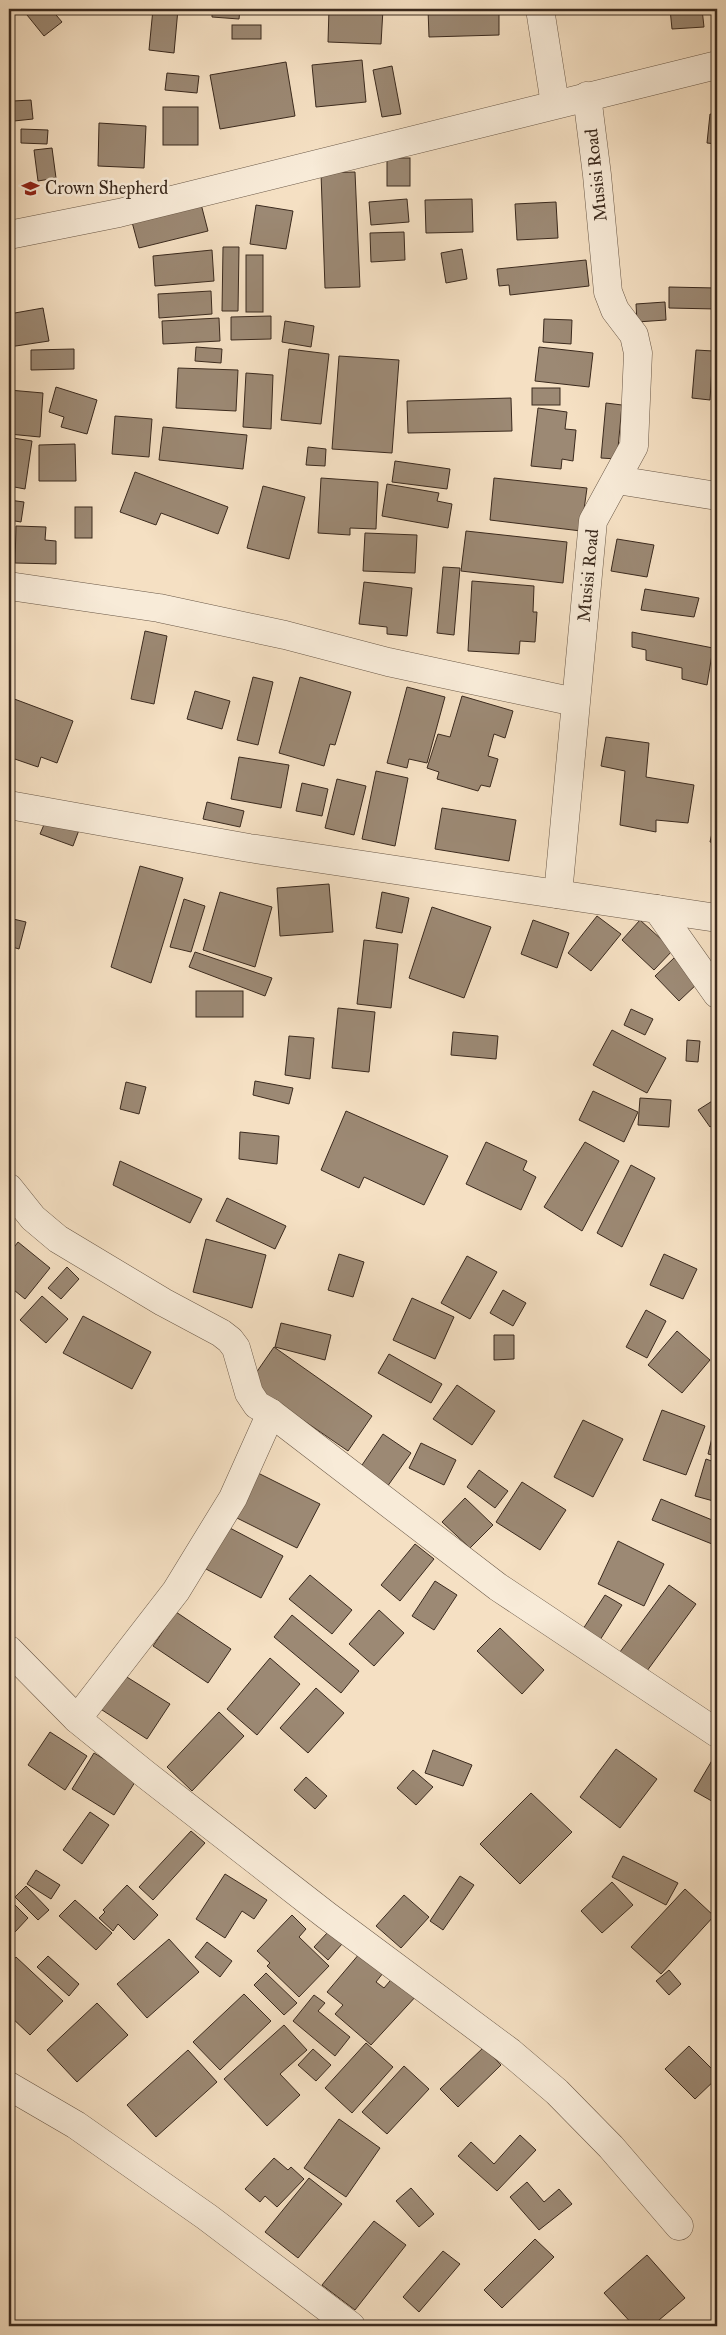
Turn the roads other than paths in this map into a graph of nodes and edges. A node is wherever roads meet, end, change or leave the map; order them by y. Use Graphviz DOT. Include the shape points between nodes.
graph roads {
  1 [pos="540,9"];
  2 [pos="717,65"];
  3 [pos="587,96"];
  4 [pos="555,104"];
  5 [pos="9,235"];
  6 [pos="617,480"];
  7 [pos="717,496"];
  8 [pos="9,586"];
  9 [pos="575,702"];
  10 [pos="9,805"];
  11 [pos="558,894"];
  12 [pos="657,909"];
  13 [pos="717,918"];
  14 [pos="717,994"];
  15 [pos="9,1188"];
  16 [pos="271,1413"];
  17 [pos="9,1650"];
  18 [pos="78,1719"];
  19 [pos="717,1733"];
  20 [pos="13,2097"];
  21 [pos="679,2226"];
  22 [pos="351,2326"];
  1 -- 4 [label="street"];
  2 -- 3 [label="street"];
  3 -- 4 [label="street"];
  3 -- 6 [label="street, Musisi Road" via="608,292 615,310 634,334 638,353 634,446"];
  4 -- 5 [label="street" via="119,213"];
  6 -- 7 [label="street"];
  6 -- 9 [label="street, Musisi Road" via="594,521"];
  8 -- 9 [label="street" via="160,608"];
  9 -- 11 [label="street, Musisi Road"];
  10 -- 11 [label="street" via="249,848"];
  11 -- 12 [label="street"];
  12 -- 13 [label="street"];
  12 -- 14 [label="street"];
  15 -- 16 [label="street" via="33,1218 58,1239 163,1302 221,1332 236,1348 249,1393 257,1405"];
  16 -- 18 [label="street" via="233,1498 176,1591"];
  16 -- 19 [label="street" via="498,1587"];
  17 -- 18 [label="street"];
  18 -- 21 [label="street" via="326,1915 523,2063 611,2146"];
  20 -- 22 [label="street" via="76,2125"];
}
